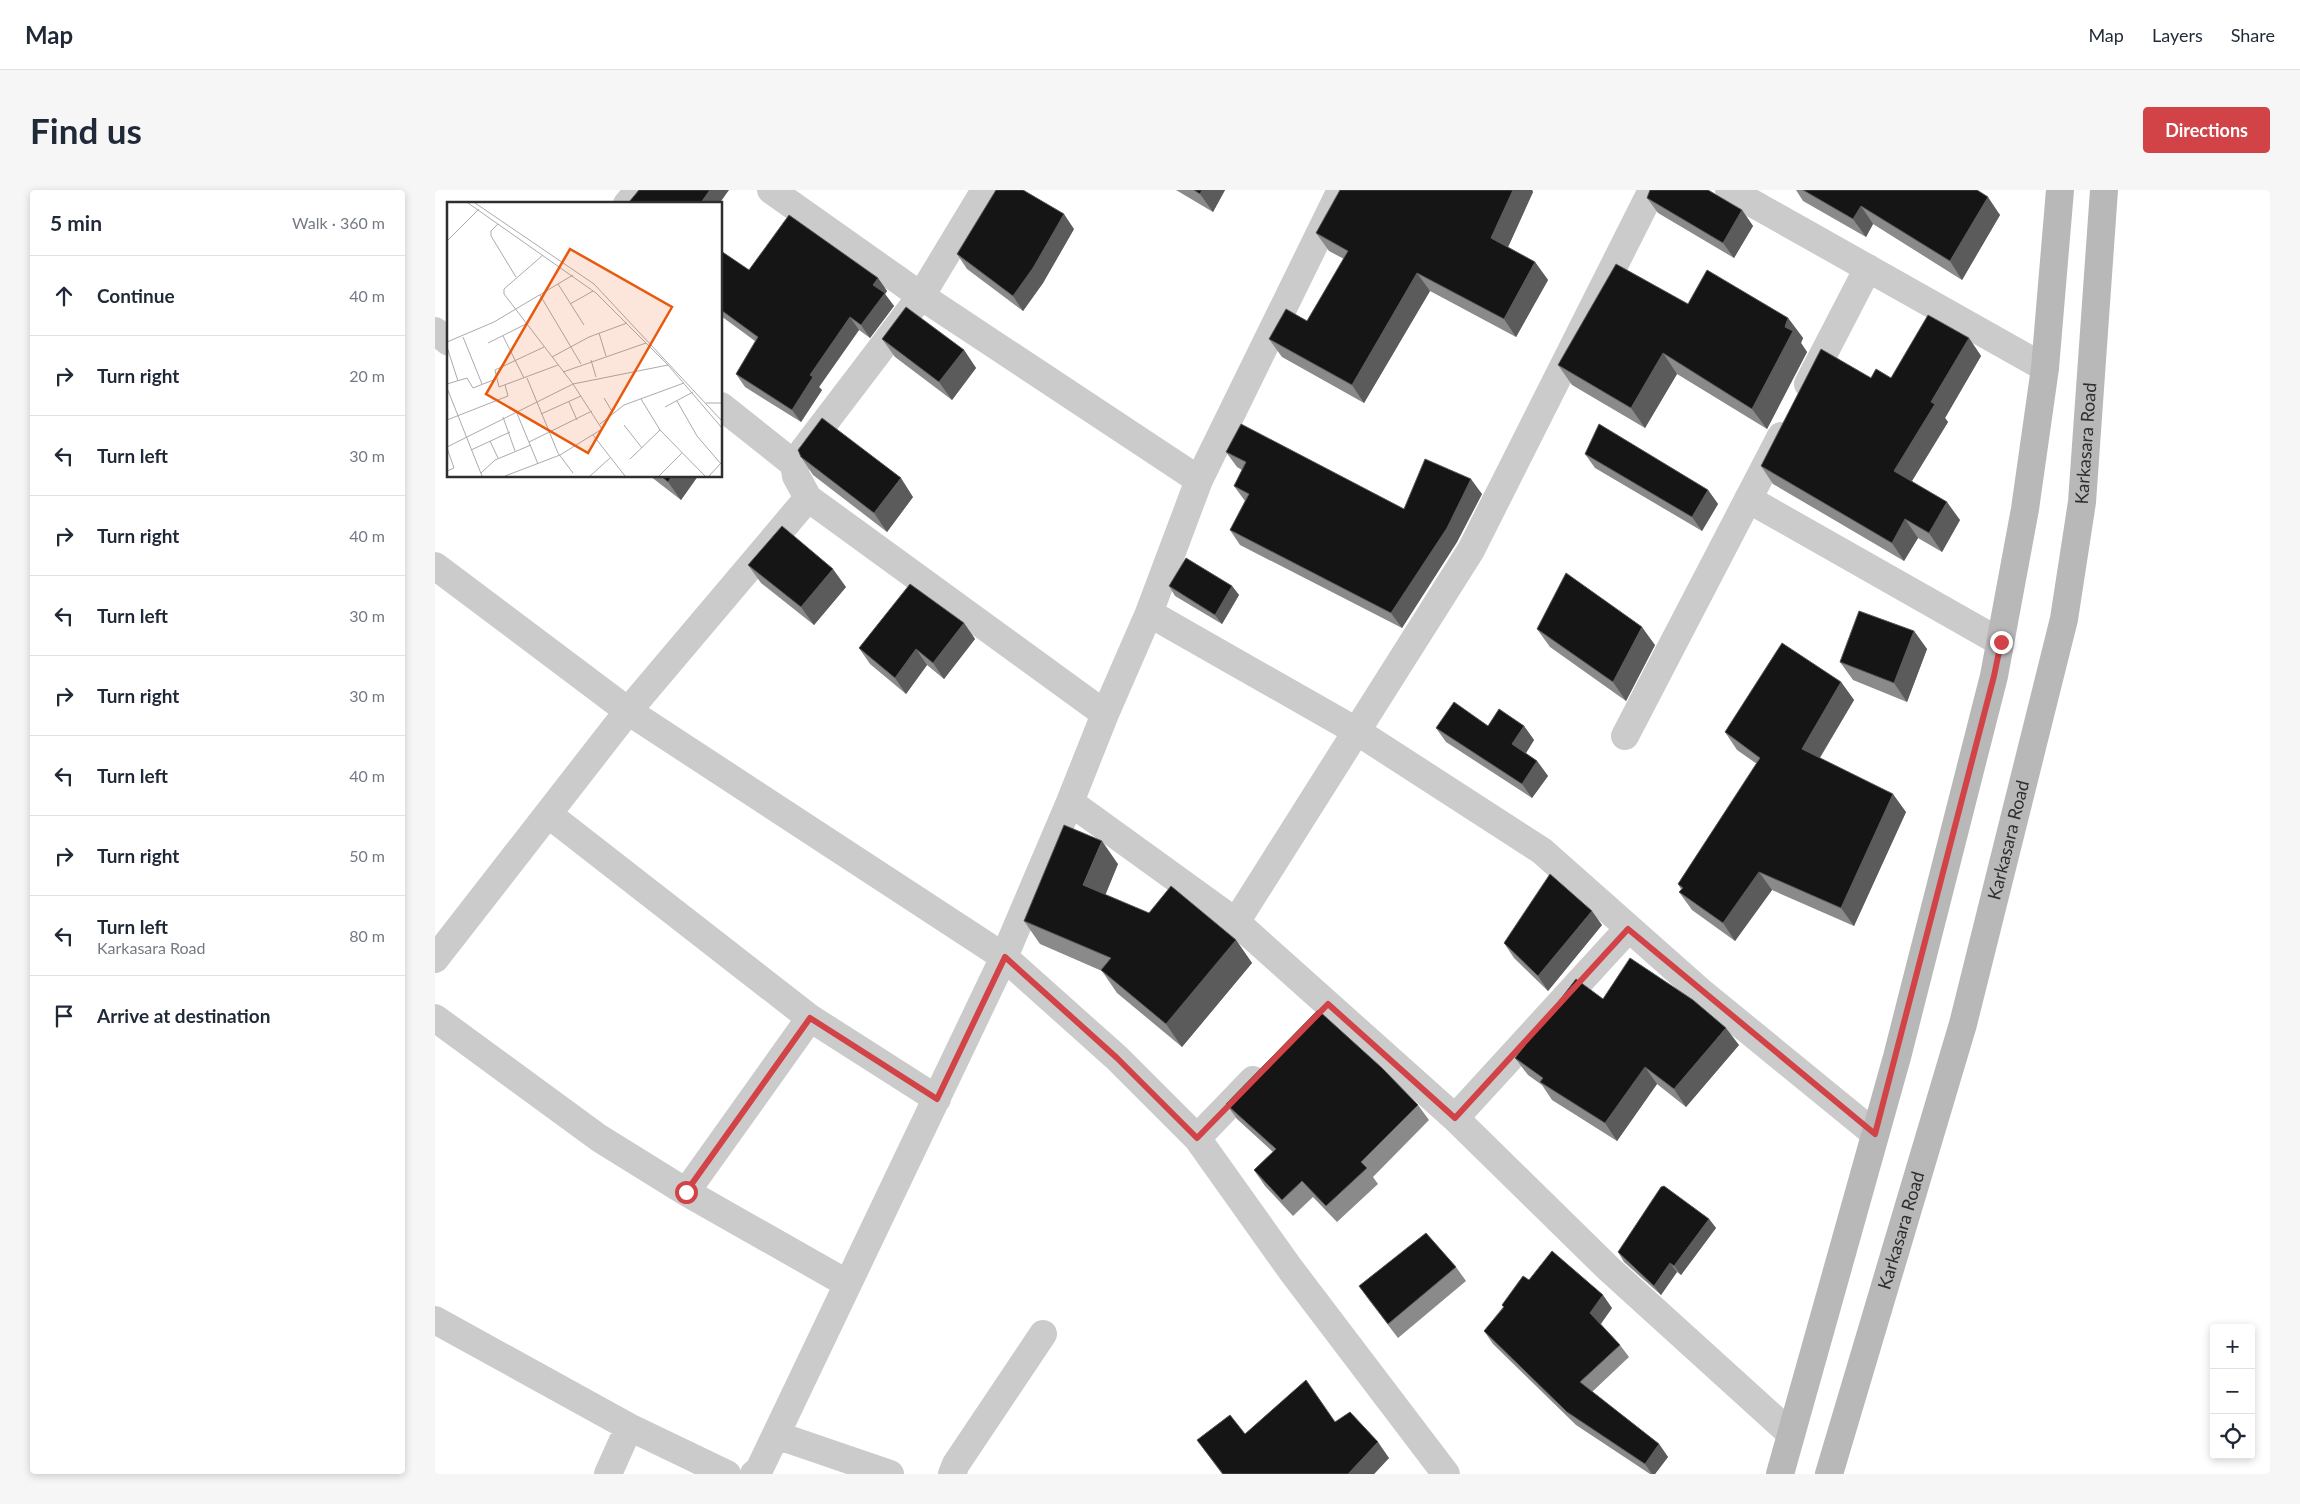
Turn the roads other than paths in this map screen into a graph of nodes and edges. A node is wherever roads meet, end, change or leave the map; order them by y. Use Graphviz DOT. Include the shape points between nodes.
graph roads {
  1 [pos="771,190"];
  2 [pos="985,190"];
  3 [pos="1652,190"];
  4 [pos="1729,190"];
  5 [pos="2060,190"];
  6 [pos="2104,190"];
  7 [pos="1335,192"];
  8 [pos="1868,268"];
  9 [pos="921,296"];
  10 [pos="435,331"];
  11 [pos="447,340"];
  12 [pos="2045,368"];
  13 [pos="723,408"];
  14 [pos="794,464"];
  15 [pos="1199,480"];
  16 [pos="808,498"];
  17 [pos="1748,499"];
  18 [pos="436,568"];
  19 [pos="1149,613"];
  20 [pos="2001,642"];
  21 [pos="628,711"];
  22 [pos="1105,714"];
  23 [pos="1358,732"];
  24 [pos="1625,736"];
  25 [pos="1070,802"];
  26 [pos="548,814"];
  27 [pos="1236,922"];
  28 [pos="1628,929"];
  29 [pos="1005,957"];
  30 [pos="435,959"];
  31 [pos="1328,1004"];
  32 [pos="435,1018"];
  33 [pos="810,1018"];
  34 [pos="1307,1025"];
  35 [pos="1273,1060"];
  36 [pos="937,1099"];
  37 [pos="1455,1118"];
  38 [pos="1875,1134"];
  39 [pos="1197,1138"];
  40 [pos="686,1192"];
  41 [pos="848,1284"];
  42 [pos="435,1320"];
  43 [pos="1043,1334"];
  44 [pos="629,1427"];
  45 [pos="1791,1434"];
  46 [pos="776,1435"];
  47 [pos="608,1474"];
  48 [pos="727,1474"];
  49 [pos="754,1474"];
  50 [pos="890,1474"];
  51 [pos="952,1474"];
  52 [pos="1446,1474"];
  53 [pos="1780,1474"];
  54 [pos="1829,1474"];
  1 -- 9 [label="street"];
  2 -- 9 [label="street"];
  3 -- 23 [label="street" via="1471,550"];
  4 -- 8 [label="street"];
  5 -- 12 [label="main road"];
  6 -- 54 [label="main road, Karkasara Road" via="2082,502 2064,618 1963,1024"];
  7 -- 15 [label="street"];
  8 -- 12 [label="street"];
  8 -- 17 [label="street"];
  9 -- 14 [label="street"];
  9 -- 15 [label="street"];
  10 -- 11 [label="street"];
  12 -- 20 [label="main road" via="2025,509"];
  13 -- 14 [label="street"];
  14 -- 16 [label="street" via="796,476"];
  15 -- 19 [label="street"];
  16 -- 21 [label="street"];
  16 -- 22 [label="street"];
  17 -- 20 [label="street"];
  17 -- 24 [label="street"];
  18 -- 21 [label="street"];
  19 -- 22 [label="street"];
  19 -- 23 [label="street"];
  20 -- 38 [label="main road"];
  21 -- 26 [label="street"];
  21 -- 29 [label="street"];
  22 -- 25 [label="street"];
  23 -- 27 [label="street"];
  23 -- 28 [label="street" via="1542,851"];
  25 -- 27 [label="street"];
  25 -- 29 [label="street"];
  26 -- 30 [label="street"];
  26 -- 33 [label="street"];
  27 -- 31 [label="street"];
  28 -- 37 [label="street"];
  28 -- 38 [label="street"];
  29 -- 36 [label="street"];
  29 -- 39 [label="street" via="1117,1058"];
  31 -- 34 [label="street"];
  31 -- 37 [label="street"];
  32 -- 40 [label="street" via="599,1138"];
  33 -- 36 [label="street"];
  33 -- 40 [label="street"];
  35 -- 39 [label="street"];
  36 -- 41 [label="street"];
  37 -- 45 [label="street" via="1609,1269"];
  38 -- 45 [label="main road"];
  39 -- 52 [label="street" via="1291,1270"];
  40 -- 41 [label="street"];
  41 -- 46 [label="street"];
  42 -- 44 [label="street"];
  43 -- 51 [label="street"];
  44 -- 47 [label="street"];
  44 -- 48 [label="street"];
  45 -- 53 [label="main road"];
  46 -- 49 [label="street"];
  46 -- 50 [label="street"];
}
